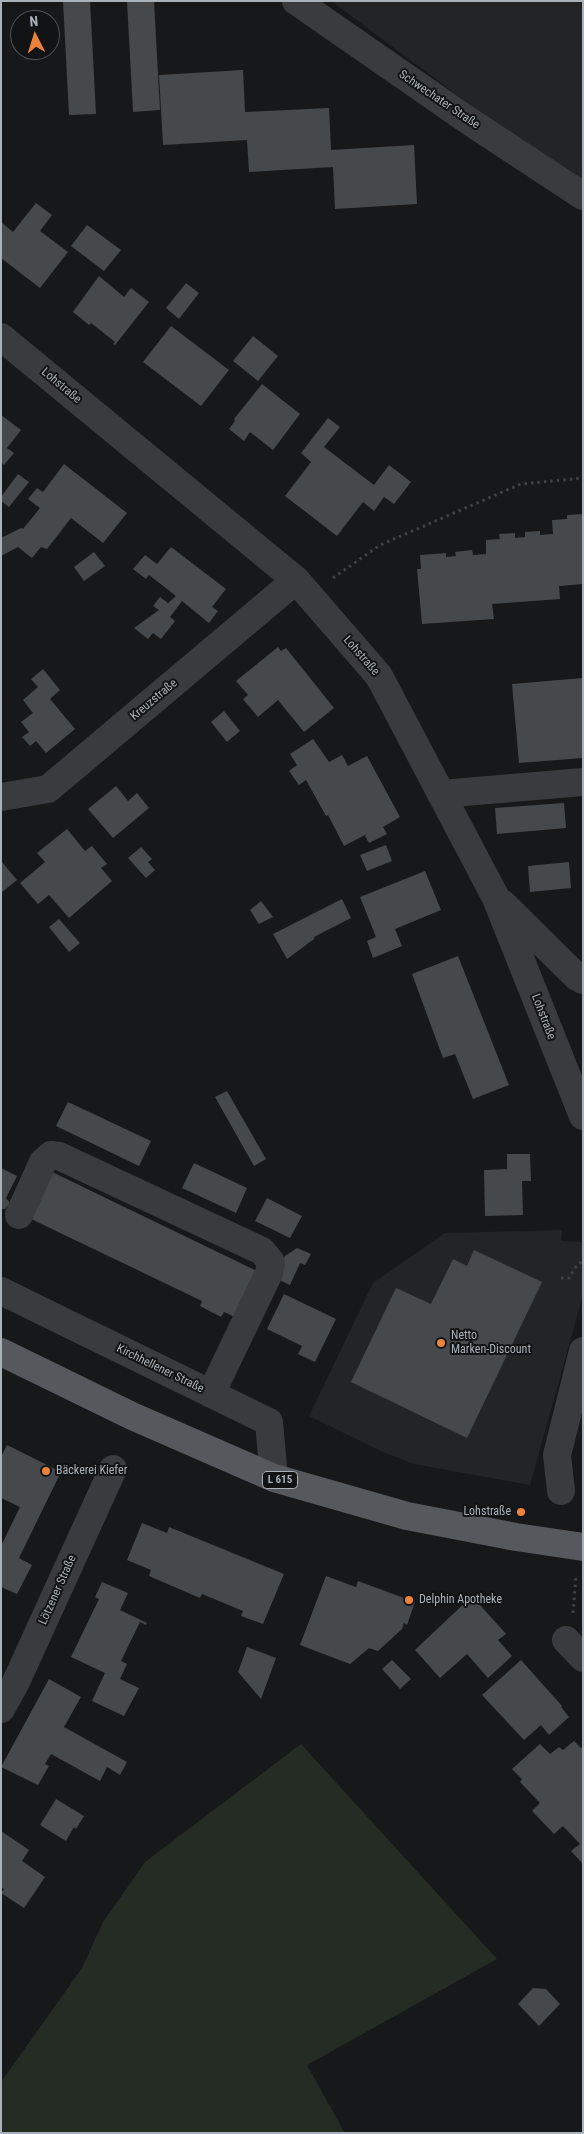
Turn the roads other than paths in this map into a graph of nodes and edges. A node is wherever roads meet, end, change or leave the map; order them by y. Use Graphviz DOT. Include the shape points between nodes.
graph roads {
  1 [pos="296,1"];
  2 [pos="583,196"];
  3 [pos="1,337"];
  4 [pos="302,588"];
  5 [pos="583,782"];
  6 [pos="441,794"];
  7 [pos="1,797"];
  8 [pos="496,898"];
  9 [pos="583,980"];
  10 [pos="583,1116"];
  11 [pos="19,1215"];
  12 [pos="1,1291"];
  13 [pos="583,1351"];
  14 [pos="1,1352"];
  15 [pos="211,1394"];
  16 [pos="113,1469"];
  17 [pos="274,1478"];
  18 [pos="561,1491"];
  19 [pos="583,1547"];
  20 [pos="1,1709"];
  1 -- 2 [label="street, Schwechater Straße"];
  3 -- 4 [label="street, Lohstraße"];
  4 -- 6 [label="street, Lohstraße" via="379,676"];
  4 -- 7 [label="street, Kreuzstraße" via="48,789"];
  5 -- 6 [label="street"];
  6 -- 8 [label="street, Lohstraße"];
  8 -- 9 [label="street"];
  8 -- 10 [label="street, Lohstraße"];
  11 -- 15 [label="street" via="44,1162 51,1155 59,1156 262,1251 271,1262 269,1273"];
  12 -- 15 [label="street, Kirchhellener Straße"];
  13 -- 18 [label="street" via="557,1455"];
  14 -- 17 [label="main road, L 615" via="132,1416"];
  15 -- 17 [label="street, Kirchhellener Straße" via="269,1422"];
  16 -- 20 [label="street, Lötzener Straße"];
  17 -- 19 [label="main road, L 615" via="408,1516"];
}
